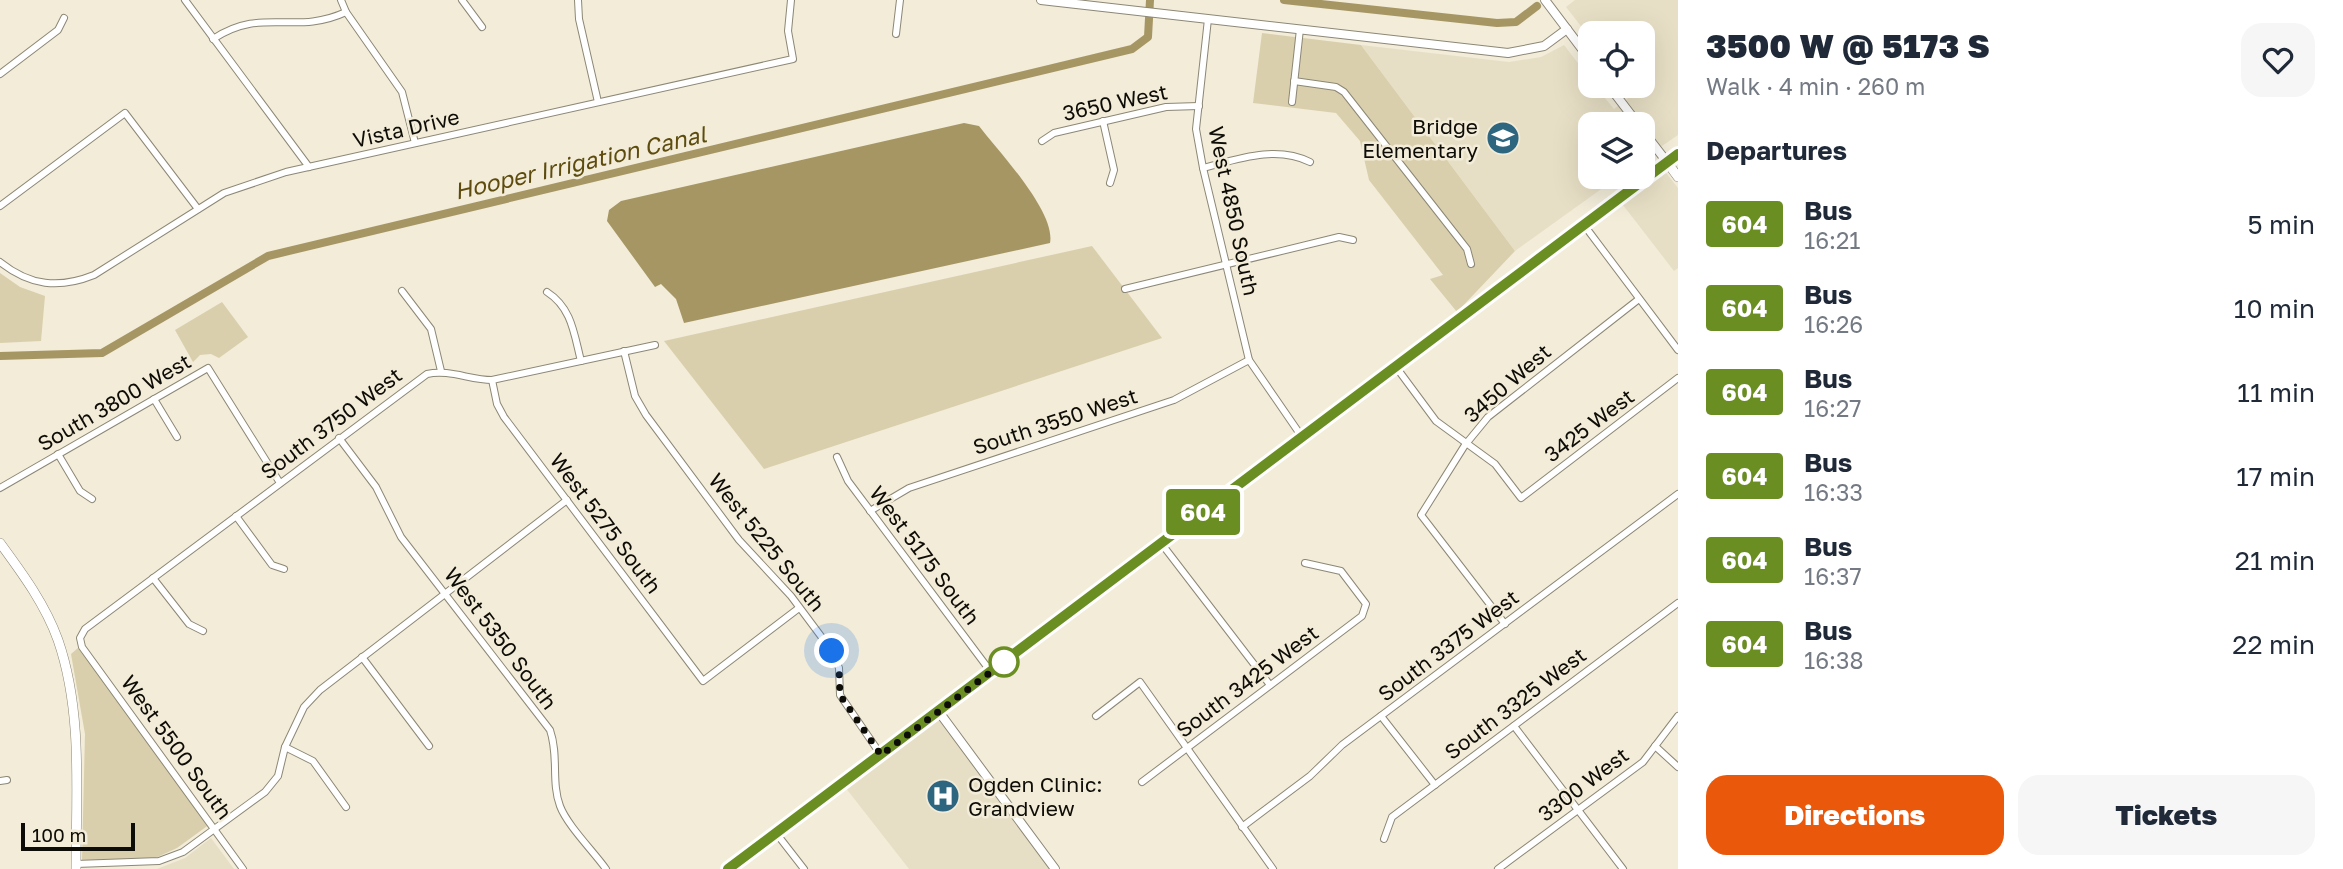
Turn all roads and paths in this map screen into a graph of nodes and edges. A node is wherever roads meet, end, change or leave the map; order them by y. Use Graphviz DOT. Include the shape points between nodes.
graph roads {
  1 [pos="184,0"];
  2 [pos="341,0"];
  3 [pos="462,0"];
  4 [pos="578,0"];
  5 [pos="791,0"];
  6 [pos="900,0"];
  7 [pos="1041,0"];
  8 [pos="1545,0"];
  9 [pos="346,12"];
  10 [pos="64,18"];
  11 [pos="1208,19"];
  12 [pos="482,27"];
  13 [pos="1300,29"];
  14 [pos="1567,29"];
  15 [pos="896,34"];
  16 [pos="213,39"];
  17 [pos="1578,44"];
  18 [pos="0,74"];
  19 [pos="1294,80"];
  20 [pos="1618,98"];
  21 [pos="598,102"];
  22 [pos="1292,102"];
  23 [pos="1199,106"];
  24 [pos="1629,112"];
  25 [pos="1103,121"];
  26 [pos="1042,141"];
  27 [pos="415,144"];
  28 [pos="1655,146"];
  29 [pos="1678,154"];
  30 [pos="1310,162"];
  31 [pos="1667,162"];
  32 [pos="309,167"];
  33 [pos="1203,168"];
  34 [pos="1678,177"];
  35 [pos="1110,183"];
  36 [pos="0,206"];
  37 [pos="198,209"];
  38 [pos="1584,225"];
  39 [pos="1353,240"];
  40 [pos="0,262"];
  41 [pos="1226,264"];
  42 [pos="1471,264"];
  43 [pos="1125,289"];
  44 [pos="402,290"];
  45 [pos="547,292"];
  46 [pos="1639,299"];
  47 [pos="655,345"];
  48 [pos="1678,350"];
  49 [pos="624,352"];
  50 [pos="1249,360"];
  51 [pos="581,361"];
  52 [pos="1396,367"];
  53 [pos="441,371"];
  54 [pos="1678,378"];
  55 [pos="492,380"];
  56 [pos="154,399"];
  57 [pos="1302,437"];
  58 [pos="177,438"];
  59 [pos="339,438"];
  60 [pos="1465,444"];
  61 [pos="58,454"];
  62 [pos="837,457"];
  63 [pos="280,482"];
  64 [pos="0,488"];
  65 [pos="1678,494"];
  66 [pos="92,499"];
  67 [pos="567,500"];
  68 [pos="870,511"];
  69 [pos="236,516"];
  70 [pos="0,543"];
  71 [pos="1161,543"];
  72 [pos="1305,563"];
  73 [pos="284,569"];
  74 [pos="153,578"];
  75 [pos="446,593"];
  76 [pos="1678,603"];
  77 [pos="799,608"];
  78 [pos="1504,624"];
  79 [pos="203,631"];
  80 [pos="82,647"];
  81 [pos="362,657"];
  82 [pos="991,672"];
  83 [pos="1270,685"];
  84 [pos="939,712"];
  85 [pos="1096,716"];
  86 [pos="1381,716"];
  87 [pos="1678,716"];
  88 [pos="1514,726"];
  89 [pos="429,746"];
  90 [pos="1655,746"];
  91 [pos="285,747"];
  92 [pos="1186,748"];
  93 [pos="881,755"];
  94 [pos="1678,767"];
  95 [pos="1142,782"];
  96 [pos="1435,785"];
  97 [pos="346,807"];
  98 [pos="1578,811"];
  99 [pos="213,827"];
  100 [pos="1242,827"];
  101 [pos="776,833"];
  102 [pos="1384,839"];
  103 [pos="76,867"];
  104 [pos="243,869"];
  105 [pos="606,869"];
  106 [pos="728,869"];
  107 [pos="804,869"];
  108 [pos="1055,869"];
  109 [pos="1273,869"];
  110 [pos="1498,869"];
  111 [pos="1623,869"];
  1 -- 16 [label="street"];
  2 -- 9 [label="street"];
  3 -- 12 [label="street"];
  4 -- 21 [label="street"];
  5 -- 21 [label="street, Vista Drive" via="788,31 793,59"];
  6 -- 15 [label="street"];
  7 -- 11 [label="street"];
  8 -- 14 [label="street"];
  9 -- 16 [label="street" via="310,24 240,24"];
  9 -- 27 [label="street" via="402,92"];
  10 -- 18 [label="street" via="58,30"];
  11 -- 13 [label="street"];
  11 -- 23 [label="street, West 4850 South"];
  13 -- 14 [label="street" via="1508,52 1544,46"];
  13 -- 19 [label="street"];
  14 -- 17 [label="street"];
  16 -- 32 [label="street"];
  19 -- 22 [label="street"];
  19 -- 42 [label="street" via="1344,92 1467,249"];
  20 -- 24 [label="street"];
  21 -- 27 [label="street, Vista Drive"];
  23 -- 25 [label="street, 3650 West" via="1166,107"];
  23 -- 33 [label="street, West 4850 South" via="1196,129"];
  25 -- 26 [label="street, 3650 West" via="1054,133"];
  25 -- 35 [label="street" via="1114,170"];
  27 -- 32 [label="street, Vista Drive"];
  28 -- 31 [label="street"];
  29 -- 31 [label="main road"];
  30 -- 33 [label="street" via="1295,155 1260,154"];
  31 -- 34 [label="main road"];
  31 -- 38 [label="main road"];
  32 -- 37 [label="street, Vista Drive" via="244,185"];
  33 -- 41 [label="street, West 4850 South"];
  36 -- 37 [label="street" via="125,113"];
  37 -- 40 [label="street, Vista Drive" via="78,281 48,285 16,274"];
  38 -- 46 [label="street"];
  38 -- 52 [label="main road"];
  39 -- 41 [label="street" via="1339,237"];
  41 -- 43 [label="street"];
  41 -- 50 [label="street, West 4850 South"];
  44 -- 53 [label="street" via="431,329"];
  45 -- 51 [label="street" via="569,312"];
  46 -- 48 [label="street"];
  46 -- 60 [label="street, 3450 West" via="1488,417"];
  47 -- 49 [label="street"];
  49 -- 51 [label="street"];
  49 -- 77 [label="street, West 5225 South" via="635,396 646,415 739,540"];
  50 -- 57 [label="street, West 4850 South"];
  50 -- 68 [label="street, South 3550 West" via="1174,400 909,488"];
  51 -- 55 [label="street"];
  52 -- 57 [label="main road"];
  52 -- 60 [label="street" via="1436,421"];
  53 -- 55 [label="street"];
  53 -- 59 [label="street, South 3750 West" via="414,382"];
  54 -- 60 [label="street, 3425 West" via="1521,499 1495,464"];
  55 -- 67 [label="street, West 5275 South" via="504,417"];
  56 -- 58 [label="street"];
  56 -- 61 [label="street, South 3800 West"];
  56 -- 63 [label="street, South 3800 West" via="208,368"];
  57 -- 71 [label="main road"];
  59 -- 63 [label="street, South 3750 West"];
  59 -- 75 [label="street, West 5350 South" via="376,486 401,537"];
  60 -- 78 [label="street, 3450 West" via="1421,514"];
  61 -- 64 [label="street, South 3800 West"];
  61 -- 66 [label="street" via="80,491"];
  62 -- 68 [label="street, West 5175 South"];
  63 -- 69 [label="street, South 3750 West"];
  65 -- 78 [label="street, South 3375 West"];
  67 -- 75 [label="street"];
  67 -- 77 [label="street, West 5275 South" via="703,681"];
  68 -- 82 [label="street, West 5175 South"];
  69 -- 73 [label="street" via="272,565"];
  69 -- 74 [label="street, South 3750 West"];
  70 -- 103 [label="main road" via="42,604 70,690 75,729"];
  71 -- 82 [label="main road"];
  71 -- 83 [label="street"];
  72 -- 83 [label="street, South 3425 West" via="1342,571 1366,604 1362,616"];
  74 -- 79 [label="street" via="189,624"];
  74 -- 80 [label="street, South 3750 West" via="85,629"];
  75 -- 81 [label="street"];
  75 -- 105 [label="street, West 5350 South" via="550,730 557,749 556,791 561,809"];
  76 -- 88 [label="street, South 3325 West"];
  77 -- 93 [label="street, West 5225 South" via="832,651 839,668 840,695"];
  78 -- 86 [label="street, South 3375 West"];
  80 -- 99 [label="street, West 5500 South"];
  81 -- 89 [label="street"];
  81 -- 91 [label="street" via="304,707"];
  82 -- 84 [label="main road"];
  83 -- 92 [label="street, South 3425 West"];
  84 -- 93 [label="main road"];
  84 -- 108 [label="street"];
  85 -- 92 [label="street" via="1140,681"];
  86 -- 96 [label="street"];
  86 -- 100 [label="street, South 3375 West"];
  87 -- 90 [label="street, 3300 West"];
  88 -- 96 [label="street, South 3325 West"];
  88 -- 98 [label="street"];
  90 -- 94 [label="street"];
  90 -- 98 [label="street, 3300 West" via="1643,762"];
  91 -- 97 [label="street" via="313,761"];
  91 -- 99 [label="street" via="278,775 265,792"];
  92 -- 95 [label="street, South 3425 West"];
  92 -- 100 [label="street"];
  93 -- 101 [label="main road"];
  96 -- 102 [label="street, South 3325 West" via="1392,817"];
  98 -- 110 [label="street, 3300 West"];
  98 -- 111 [label="street"];
  99 -- 103 [label="street" via="183,852 159,861"];
  99 -- 104 [label="street, West 5500 South"];
  100 -- 109 [label="street"];
  101 -- 106 [label="main road"];
  101 -- 107 [label="street"];
}
